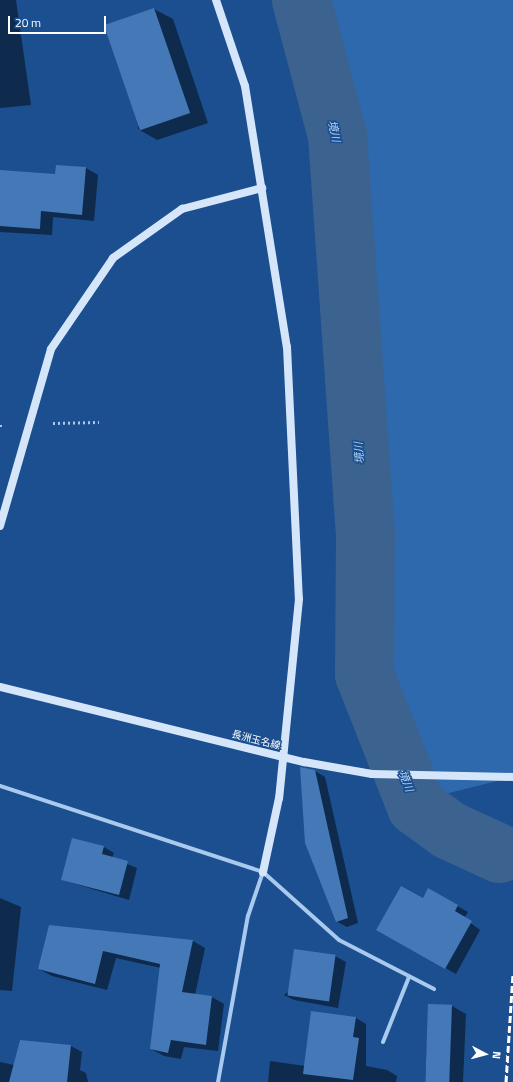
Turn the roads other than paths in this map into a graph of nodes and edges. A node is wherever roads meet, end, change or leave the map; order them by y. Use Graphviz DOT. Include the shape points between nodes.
graph roads {
  1 [pos="216,0"];
  2 [pos="262,188"];
  3 [pos="0,526"];
  4 [pos="0,686"];
  5 [pos="513,777"];
  6 [pos="0,786"];
  7 [pos="263,872"];
  8 [pos="409,977"];
  9 [pos="434,989"];
  10 [pos="383,1042"];
  11 [pos="218,1082"];
  1 -- 2 [label="street" via="245,86"];
  2 -- 3 [label="street" via="182,209 113,258 51,349"];
  2 -- 7 [label="street" via="287,347 299,599 279,798"];
  4 -- 5 [label="street, 長洲玉名線" via="239,746 372,774"];
  6 -- 7 [label="street"];
  7 -- 8 [label="street" via="339,940"];
  7 -- 11 [label="street" via="248,916"];
  8 -- 9 [label="street"];
  8 -- 10 [label="street"];
}
